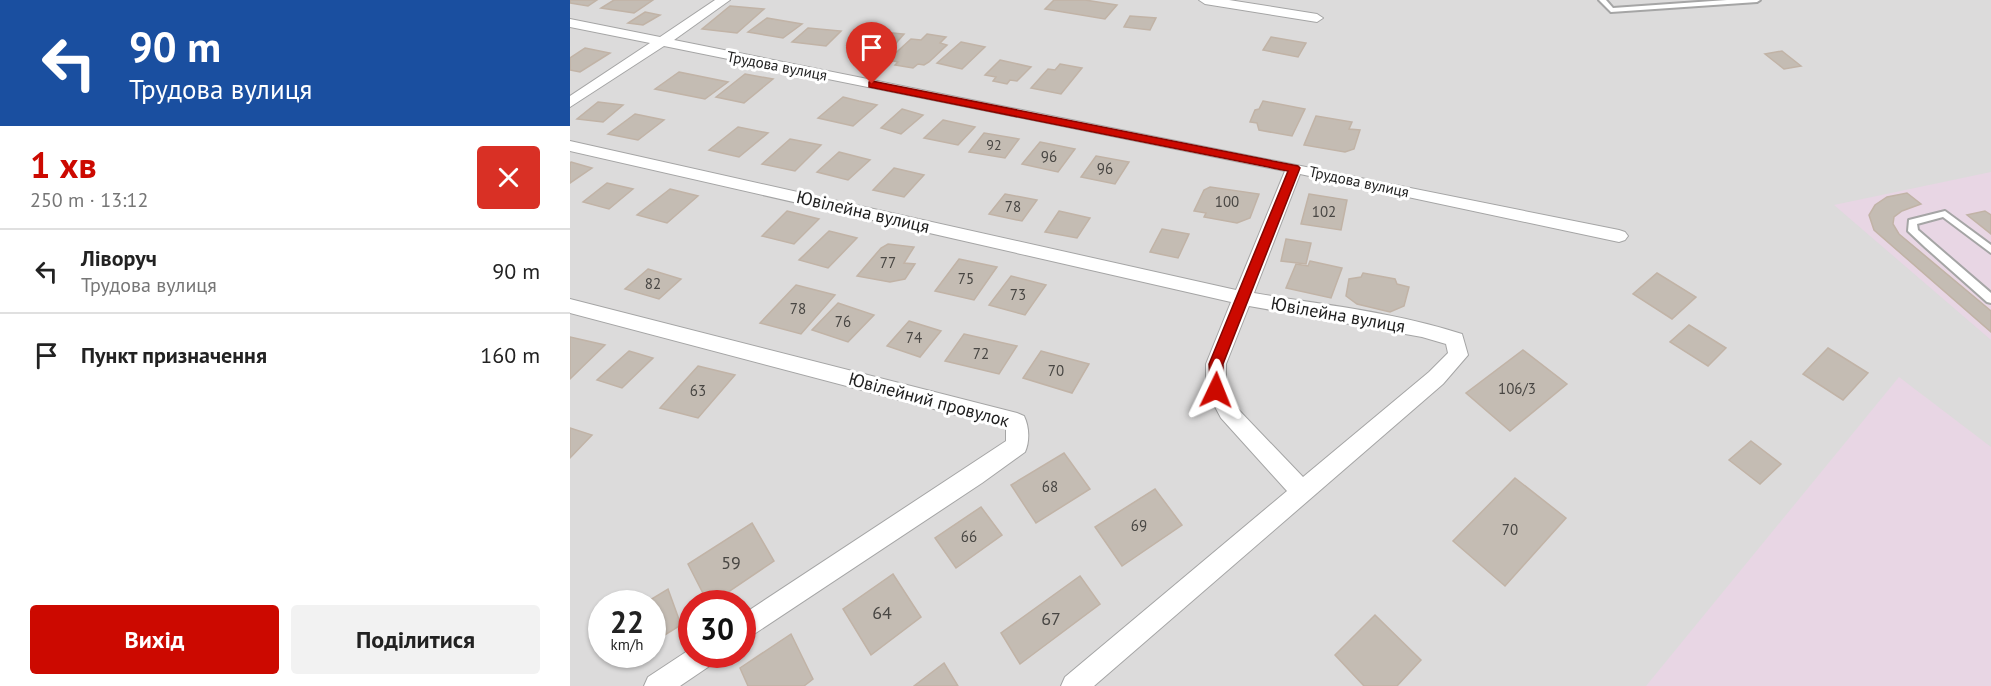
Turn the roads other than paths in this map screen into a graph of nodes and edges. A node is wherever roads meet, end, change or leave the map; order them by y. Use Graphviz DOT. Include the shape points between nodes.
graph roads {
  1 [pos="724,0"];
  2 [pos="1205,0"];
  3 [pos="1602,0"];
  4 [pos="1757,0"];
  5 [pos="1317,18"];
  6 [pos="570,23"];
  7 [pos="661,42"];
  8 [pos="570,103"];
  9 [pos="570,146"];
  10 [pos="1294,168"];
  11 [pos="1619,236"];
  12 [pos="1991,249"];
  13 [pos="1243,298"];
  14 [pos="1991,299"];
  15 [pos="570,306"];
  16 [pos="1302,491"];
  17 [pos="756,621"];
  18 [pos="684,668"];
  19 [pos="657,686"];
  20 [pos="1074,686"];
  1 -- 7 [label="street"];
  2 -- 5 [label="street"];
  3 -- 4 [label="lane" via="1611,10"];
  6 -- 7 [label="street, Трудова вулиця"];
  7 -- 8 [label="street"];
  7 -- 10 [label="street, Трудова вулиця"];
  9 -- 13 [label="street, Ювілейна вулиця"];
  10 -- 11 [label="street, Трудова вулиця"];
  10 -- 13 [label="street"];
  12 -- 14 [label="lane" via="1945,214 1912,222 1913,231"];
  13 -- 16 [label="street" via="1216,364 1216,390 1228,412"];
  13 -- 16 [label="street, Ювілейна вулиця" via="1455,339 1458,354 1436,378"];
  15 -- 17 [label="street, Ювілейний провулок" via="1017,422 1017,446"];
  16 -- 20 [label="street, Ювілейна вулиця"];
  18 -- 19 [label="street"];
}
